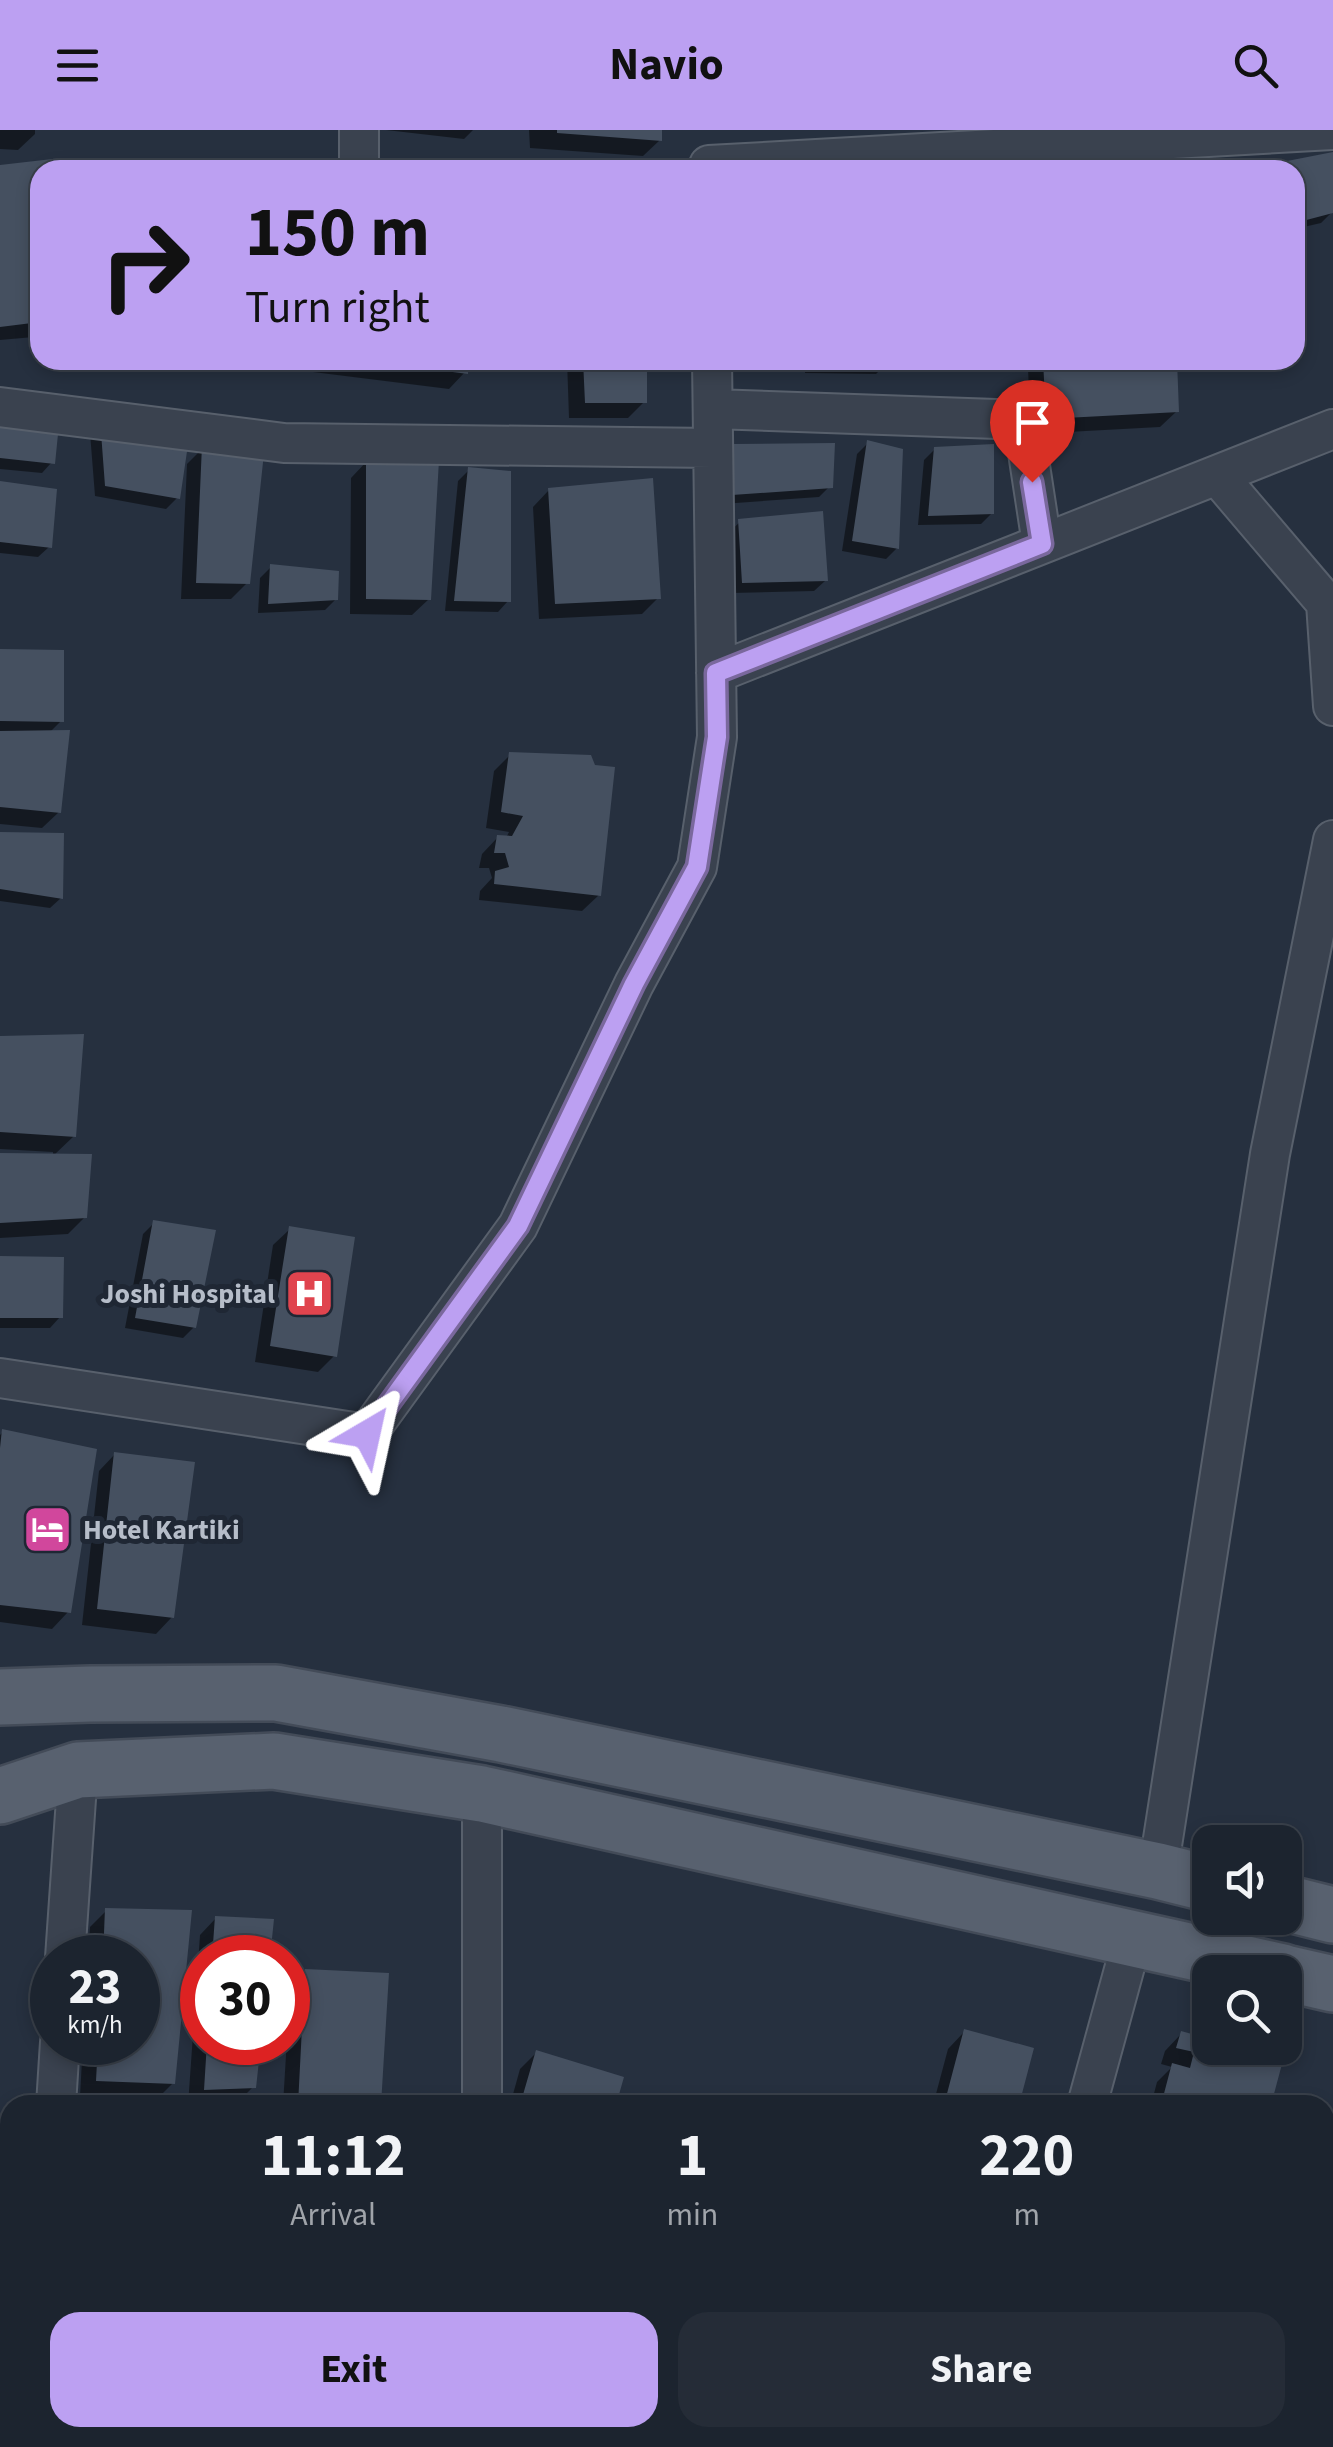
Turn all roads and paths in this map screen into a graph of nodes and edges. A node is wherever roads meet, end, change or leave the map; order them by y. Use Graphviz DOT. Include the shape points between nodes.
graph roads {
  1 [pos="359,130"];
  2 [pos="1333,130"];
  3 [pos="709,155"];
  4 [pos="359,160"];
  5 [pos="712,370"];
  6 [pos="0,407"];
  7 [pos="713,409"];
  8 [pos="1333,429"];
  9 [pos="713,448"];
  10 [pos="1217,475"];
  11 [pos="1042,544"];
  12 [pos="716,673"];
  13 [pos="1333,706"];
  14 [pos="1333,840"];
  15 [pos="0,1378"];
  16 [pos="0,1698"];
  17 [pos="78,1770"];
  18 [pos="482,1794"];
  19 [pos="0,1796"];
  20 [pos="1158,1872"];
  21 [pos="1192,1880"];
  22 [pos="1302,1907"];
  23 [pos="1333,1915"];
  24 [pos="67,1935"];
  25 [pos="1132,1938"];
  26 [pos="1206,1955"];
  27 [pos="1302,1977"];
  28 [pos="1333,1984"];
  29 [pos="59,2065"];
  30 [pos="57,2095"];
  31 [pos="482,2095"];
  32 [pos="1090,2095"];
  1 -- 4 [label="street"];
  2 -- 3 [label="street"];
  5 -- 7 [label="street"];
  6 -- 9 [label="street" via="284,443"];
  7 -- 9 [label="street"];
  7 -- 11 [label="street" via="1023,420"];
  8 -- 10 [label="street"];
  9 -- 12 [label="street"];
  10 -- 11 [label="street"];
  10 -- 13 [label="street" via="1326,603"];
  11 -- 12 [label="street"];
  12 -- 15 [label="street" via="717,737 697,867 518,1226 367,1434"];
  14 -- 20 [label="street" via="1270,1154"];
  16 -- 20 [label="main road" via="276,1693"];
  17 -- 18 [label="main road" via="274,1761"];
  17 -- 19 [label="main road"];
  17 -- 24 [label="street"];
  18 -- 25 [label="main road"];
  18 -- 31 [label="street"];
  20 -- 21 [label="main road"];
  22 -- 23 [label="main road"];
  25 -- 26 [label="main road"];
  25 -- 32 [label="street"];
  27 -- 28 [label="main road"];
  29 -- 30 [label="street"];
}
